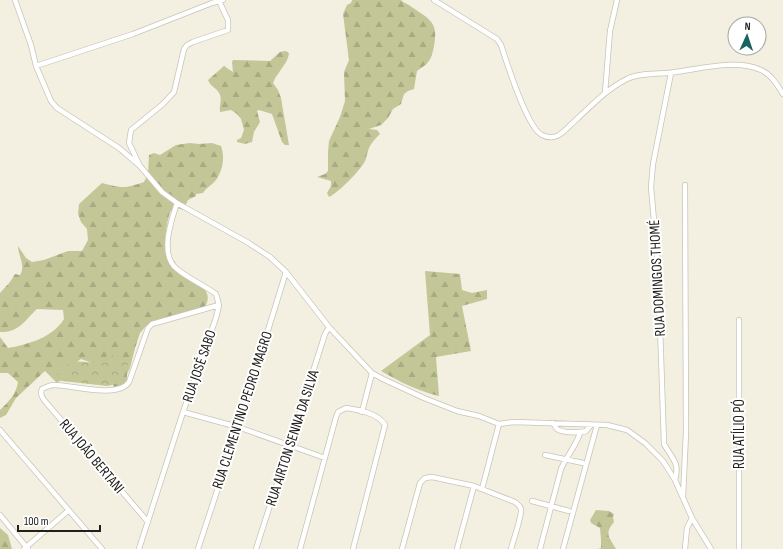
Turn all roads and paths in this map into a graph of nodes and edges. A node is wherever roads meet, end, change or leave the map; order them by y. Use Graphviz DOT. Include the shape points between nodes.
graph roads {
  1 [pos="15,0"];
  2 [pos="221,0"];
  3 [pos="434,0"];
  4 [pos="617,0"];
  5 [pos="36,66"];
  6 [pos="671,73"];
  7 [pos="605,93"];
  8 [pos="783,94"];
  9 [pos="140,166"];
  10 [pos="686,185"];
  11 [pos="177,202"];
  12 [pos="286,272"];
  13 [pos="218,305"];
  14 [pos="739,320"];
  15 [pos="329,327"];
  16 [pos="372,373"];
  17 [pos="183,412"];
  18 [pos="362,412"];
  19 [pos="553,423"];
  20 [pos="499,424"];
  21 [pos="591,425"];
  22 [pos="597,425"];
  23 [pos="238,427"];
  24 [pos="0,430"];
  25 [pos="580,433"];
  26 [pos="289,445"];
  27 [pos="545,455"];
  28 [pos="325,458"];
  29 [pos="565,459"];
  30 [pos="582,463"];
  31 [pos="674,480"];
  32 [pos="474,486"];
  33 [pos="482,489"];
  34 [pos="683,498"];
  35 [pos="532,501"];
  36 [pos="551,506"];
  37 [pos="69,510"];
  38 [pos="569,511"];
  39 [pos="0,515"];
  40 [pos="692,518"];
  41 [pos="148,522"];
  42 [pos="26,548"];
  43 [pos="102,549"];
  44 [pos="139,549"];
  45 [pos="198,549"];
  46 [pos="256,549"];
  47 [pos="300,549"];
  48 [pos="353,549"];
  49 [pos="402,549"];
  50 [pos="457,549"];
  51 [pos="511,549"];
  52 [pos="540,549"];
  53 [pos="563,549"];
  54 [pos="685,549"];
  55 [pos="711,549"];
  56 [pos="739,549"];
  1 -- 5 [label="street"];
  2 -- 5 [label="street" via="133,34"];
  2 -- 9 [label="street" via="228,20 228,30 187,45 174,92 131,130 129,143"];
  3 -- 7 [label="street" via="497,39 531,123 540,134 557,136"];
  4 -- 7 [label="street" via="610,31"];
  5 -- 9 [label="street" via="51,101 57,108 119,148"];
  6 -- 7 [label="street" via="628,78"];
  6 -- 8 [label="street" via="709,67 751,66 768,74"];
  6 -- 31 [label="street, RUA DOMINGOS THOMÉ" via="653,164 652,187 658,266 664,444 676,464"];
  9 -- 11 [label="street" via="162,192"];
  10 -- 34 [label="street" via="686,433"];
  11 -- 12 [label="street" via="247,242 270,257"];
  11 -- 13 [label="street" via="170,225 167,250 169,258 176,269 216,294"];
  12 -- 15 [label="street"];
  12 -- 23 [label="street, RUA CLEMENTINO PEDRO MAGRO"];
  13 -- 17 [label="street, RUA JOSÉ SABO" via="216,318"];
  13 -- 41 [label="street, RUA JOÃO BERTANI" via="152,324 148,328 129,382 124,388 112,391 54,385 42,389 44,400"];
  14 -- 56 [label="street, RUA ATÍLIO PÓ"];
  15 -- 16 [label="street"];
  15 -- 26 [label="street, RUA AIRTON SENNA DA SILVA"];
  16 -- 18 [label="street"];
  16 -- 20 [label="street" via="424,398"];
  17 -- 23 [label="street"];
  17 -- 41 [label="street, RUA JOSÉ SABO"];
  18 -- 28 [label="street" via="346,408 338,412"];
  18 -- 48 [label="street" via="381,418 385,428"];
  19 -- 20 [label="street"];
  19 -- 21 [label="street"];
  19 -- 25 [label="street" via="560,431"];
  20 -- 33 [label="street"];
  21 -- 22 [label="street"];
  21 -- 25 [label="street"];
  22 -- 31 [label="street" via="617,426 646,443 663,461"];
  22 -- 53 [label="street"];
  23 -- 26 [label="street"];
  23 -- 45 [label="street, RUA CLEMENTINO PEDRO MAGRO"];
  24 -- 37 [label="street"];
  25 -- 29 [label="street"];
  26 -- 28 [label="street"];
  26 -- 46 [label="street, RUA AIRTON SENNA DA SILVA"];
  27 -- 29 [label="street"];
  28 -- 47 [label="street"];
  29 -- 30 [label="street"];
  29 -- 36 [label="street"];
  31 -- 34 [label="street"];
  32 -- 33 [label="street"];
  32 -- 49 [label="street" via="432,477 422,481"];
  32 -- 50 [label="street"];
  33 -- 51 [label="street" via="520,506 520,516"];
  34 -- 40 [label="street"];
  35 -- 36 [label="street"];
  36 -- 38 [label="street"];
  36 -- 52 [label="street"];
  37 -- 42 [label="street"];
  37 -- 43 [label="street"];
  39 -- 42 [label="street"];
  40 -- 54 [label="street" via="687,528"];
  40 -- 55 [label="street"];
  41 -- 44 [label="street, RUA JOSÉ SABO"];
}
